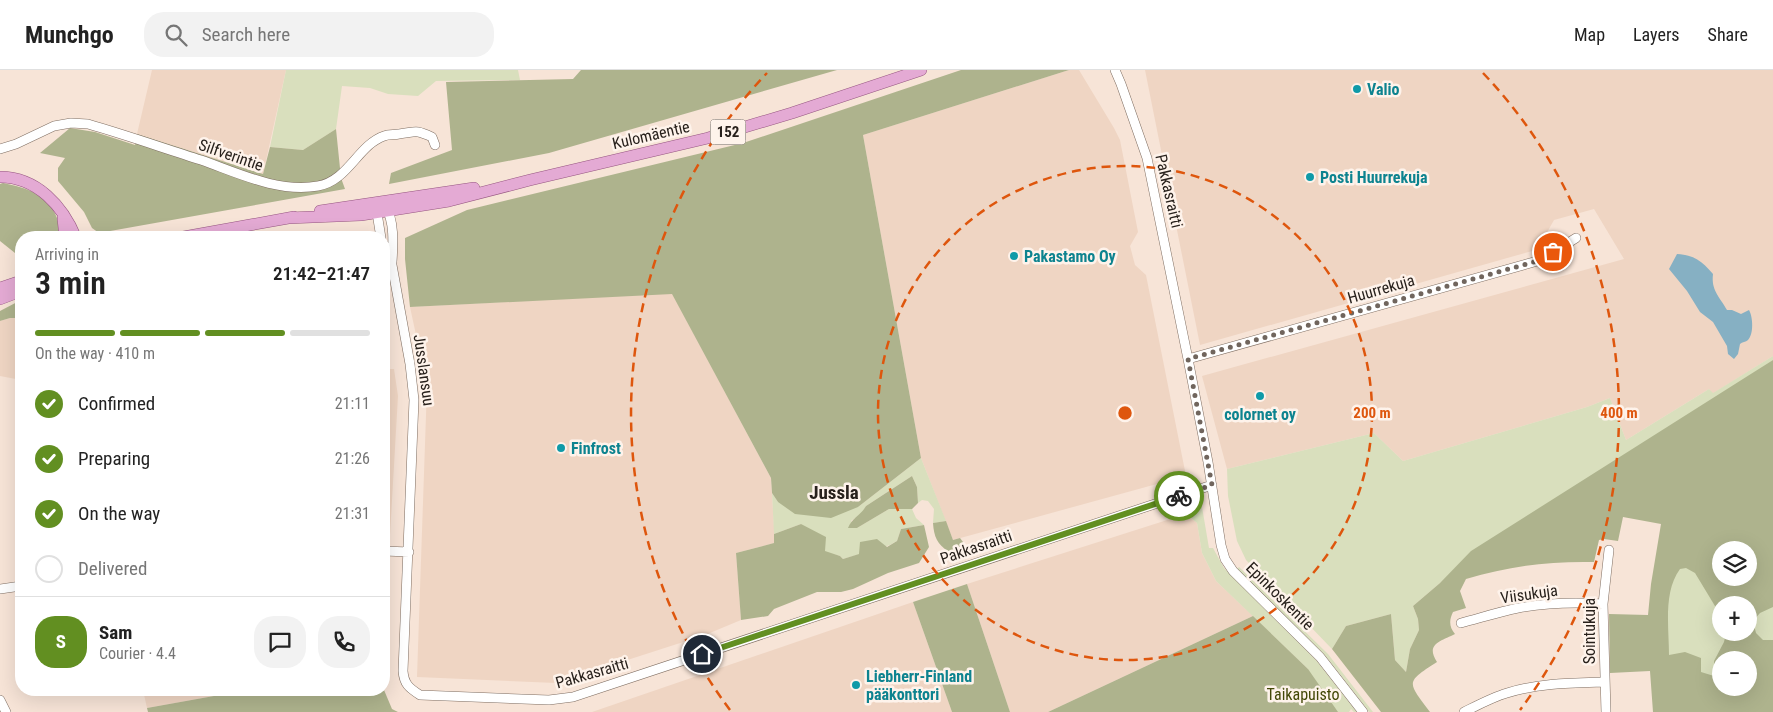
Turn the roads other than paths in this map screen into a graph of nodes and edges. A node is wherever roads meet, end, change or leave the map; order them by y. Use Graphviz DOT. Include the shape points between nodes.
graph roads {
  1 [pos="921,70"];
  2 [pos="1116,70"];
  3 [pos="435,145"];
  4 [pos="0,149"];
  5 [pos="0,177"];
  6 [pos="530,180"];
  7 [pos="379,208"];
  8 [pos="389,211"];
  9 [pos="63,214"];
  10 [pos="64,231"];
  11 [pos="72,231"];
  12 [pos="213,231"];
  13 [pos="381,231"];
  14 [pos="1576,238"];
  15 [pos="390,260"];
  16 [pos="392,265"];
  17 [pos="15,283"];
  18 [pos="0,288"];
  19 [pos="15,293"];
  20 [pos="0,298"];
  21 [pos="1188,359"];
  22 [pos="1212,485"];
  23 [pos="1609,550"];
  24 [pos="390,551"];
  25 [pos="409,552"];
  26 [pos="15,587"];
  27 [pos="0,589"];
  28 [pos="1603,604"];
  29 [pos="1461,623"];
  30 [pos="1604,682"];
  31 [pos="408,688"];
  32 [pos="0,700"];
  33 [pos="6,712"];
  34 [pos="1363,712"];
  35 [pos="1464,712"];
  36 [pos="1606,712"];
  1 -- 6 [label="main road, Kulomäentie / 152" via="708,138"];
  2 -- 21 [label="street, Pakkasraitti" via="1147,158"];
  3 -- 4 [label="street, Silfverintie" via="432,137 418,130 386,135 365,149 334,180 320,186 292,188 88,124 54,126"];
  5 -- 9 [label="main road" via="17,178 37,188 52,199"];
  6 -- 7 [label="main road, Kulomäentie / 152"];
  6 -- 8 [label="main road, Kulomäentie / 152" via="449,201"];
  7 -- 8 [label="main road, Kulomäentie / 152"];
  7 -- 12 [label="main road, Kulomäentie / 152" via="319,211"];
  7 -- 13 [label="street"];
  8 -- 16 [label="street, Jusslansuu"];
  9 -- 10 [label="main road"];
  9 -- 11 [label="main road"];
  14 -- 21 [label="street, Huurrekuja" via="1541,260"];
  15 -- 16 [label="street, Jusslansuu"];
  16 -- 25 [label="street, Jusslansuu" via="414,400"];
  17 -- 18 [label="main road"];
  19 -- 20 [label="main road"];
  21 -- 22 [label="street, Pakkasraitti"];
  22 -- 31 [label="street, Pakkasraitti" via="573,697 550,700 431,696 420,695"];
  22 -- 34 [label="street, Epinkoskentie" via="1221,546 1229,566 1320,657"];
  23 -- 28 [label="street, Sointukuja"];
  24 -- 25 [label="street"];
  25 -- 31 [label="street, Jusslansuu" via="403,671"];
  26 -- 27 [label="street"];
  28 -- 29 [label="street, Viisukuja" via="1538,605"];
  28 -- 30 [label="street, Sointukuja"];
  30 -- 35 [label="street" via="1528,688 1507,693"];
  30 -- 36 [label="street, Sointukuja"];
  32 -- 33 [label="street"];
}
